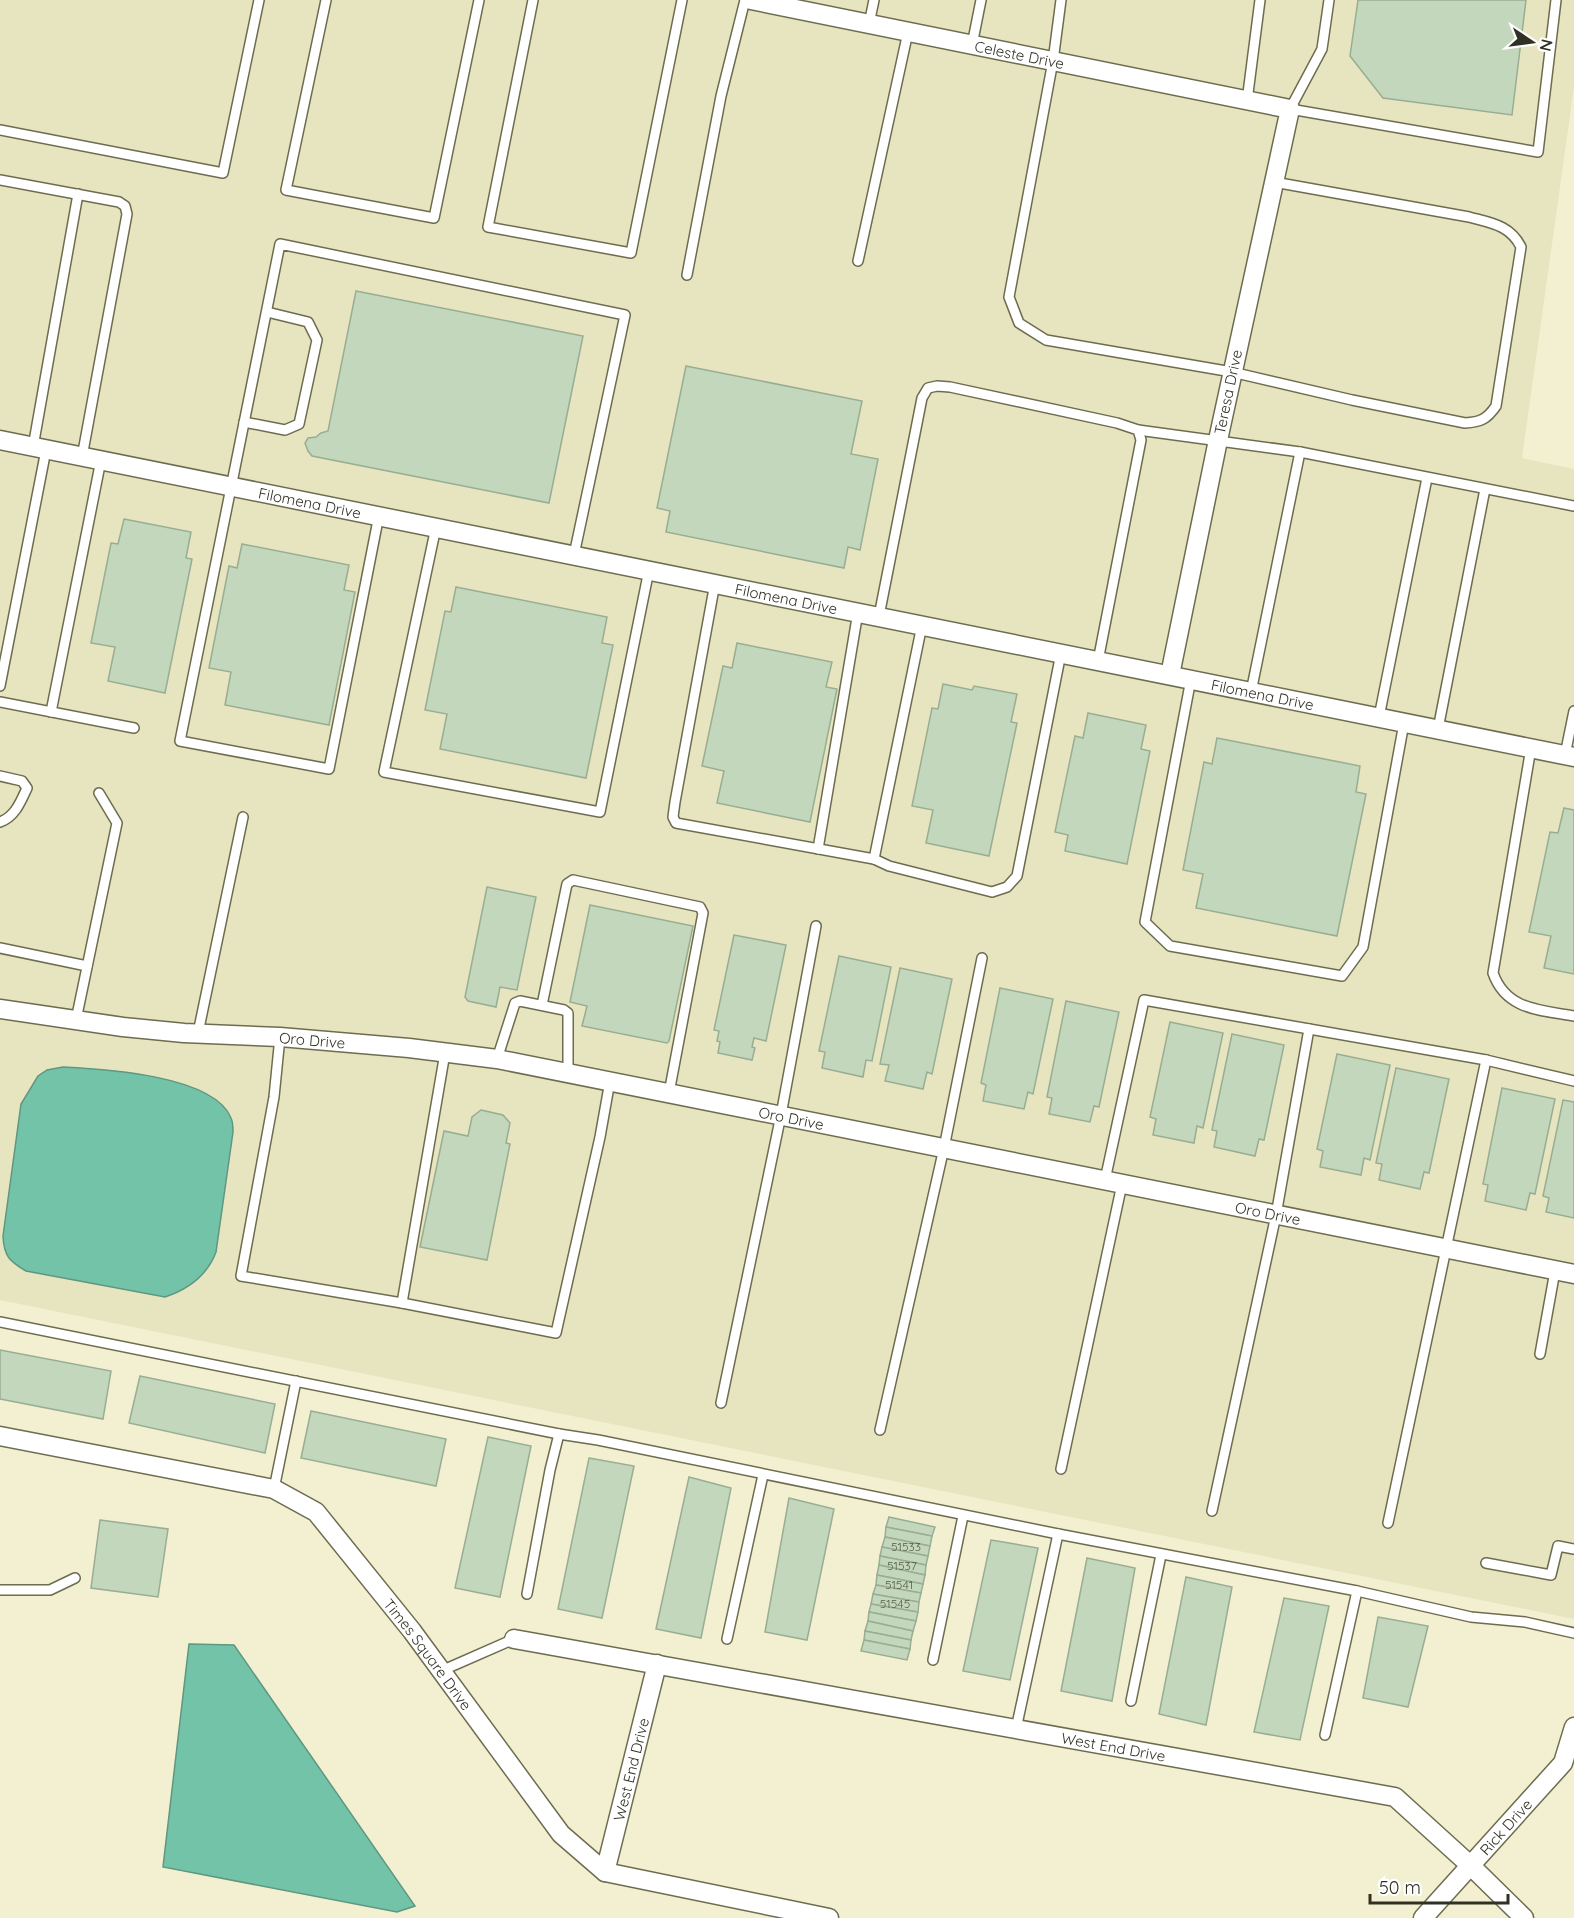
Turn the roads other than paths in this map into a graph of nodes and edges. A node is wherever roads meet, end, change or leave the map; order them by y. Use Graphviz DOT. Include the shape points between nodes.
graph roads {
  1 [pos="259,0"];
  2 [pos="326,0"];
  3 [pos="479,0"];
  4 [pos="533,0"];
  5 [pos="682,0"];
  6 [pos="745,0"];
  7 [pos="751,0"];
  8 [pos="874,0"];
  9 [pos="981,0"];
  10 [pos="1061,0"];
  11 [pos="1260,0"];
  12 [pos="1329,0"];
  13 [pos="1556,0"];
  14 [pos="869,24"];
  15 [pos="908,32"];
  16 [pos="972,45"];
  17 [pos="1053,61"];
  18 [pos="1247,101"];
  19 [pos="1290,109"];
  20 [pos="0,130"];
  21 [pos="0,180"];
  22 [pos="1274,182"];
  23 [pos="78,194"];
  24 [pos="858,261"];
  25 [pos="687,275"];
  26 [pos="267,312"];
  27 [pos="1232,372"];
  28 [pos="244,422"];
  29 [pos="1138,430"];
  30 [pos="0,440"];
  31 [pos="1218,440"];
  32 [pos="40,449"];
  33 [pos="1300,452"];
  34 [pos="82,457"];
  35 [pos="101,460"];
  36 [pos="1427,478"];
  37 [pos="231,486"];
  38 [pos="1485,489"];
  39 [pos="1574,506"];
  40 [pos="379,516"];
  41 [pos="436,527"];
  42 [pos="574,555"];
  43 [pos="649,570"];
  44 [pos="715,584"];
  45 [pos="858,612"];
  46 [pos="879,616"];
  47 [pos="922,625"];
  48 [pos="1061,653"];
  49 [pos="1098,661"];
  50 [pos="1170,675"];
  51 [pos="1191,680"];
  52 [pos="0,686"];
  53 [pos="1251,692"];
  54 [pos="0,702"];
  55 [pos="1574,711"];
  56 [pos="51,712"];
  57 [pos="1379,717"];
  58 [pos="1404,723"];
  59 [pos="135,728"];
  60 [pos="1438,729"];
  61 [pos="1531,748"];
  62 [pos="1569,756"];
  63 [pos="0,776"];
  64 [pos="99,793"];
  65 [pos="243,817"];
  66 [pos="0,822"];
  67 [pos="818,849"];
  68 [pos="874,859"];
  69 [pos="816,926"];
  70 [pos="0,948"];
  71 [pos="982,958"];
  72 [pos="87,966"];
  73 [pos="542,1005"];
  74 [pos="0,1009"];
  75 [pos="1574,1016"];
  76 [pos="76,1020"];
  77 [pos="1309,1029"];
  78 [pos="198,1034"];
  79 [pos="280,1037"];
  80 [pos="445,1053"];
  81 [pos="497,1059"];
  82 [pos="1486,1060"];
  83 [pos="568,1072"];
  84 [pos="610,1081"];
  85 [pos="1574,1081"];
  86 [pos="669,1093"];
  87 [pos="781,1116"];
  88 [pos="944,1148"];
  89 [pos="1114,1182"];
  90 [pos="1276,1215"];
  91 [pos="1447,1249"];
  92 [pos="1555,1271"];
  93 [pos="1574,1274"];
  94 [pos="402,1303"];
  95 [pos="0,1322"];
  96 [pos="1540,1354"];
  97 [pos="296,1381"];
  98 [pos="721,1403"];
  99 [pos="880,1430"];
  100 [pos="558,1434"];
  101 [pos="0,1436"];
  102 [pos="1061,1468"];
  103 [pos="763,1475"];
  104 [pos="274,1489"];
  105 [pos="1212,1511"];
  106 [pos="963,1516"];
  107 [pos="1388,1523"];
  108 [pos="1058,1534"];
  109 [pos="1574,1548"];
  110 [pos="1161,1555"];
  111 [pos="1486,1563"];
  112 [pos="75,1578"];
  113 [pos="0,1590"];
  114 [pos="1357,1591"];
  115 [pos="527,1594"];
  116 [pos="1574,1633"];
  117 [pos="727,1638"];
  118 [pos="514,1639"];
  119 [pos="933,1660"];
  120 [pos="657,1664"];
  121 [pos="441,1671"];
  122 [pos="1131,1701"];
  123 [pos="1574,1727"];
  124 [pos="1016,1729"];
  125 [pos="1325,1735"];
  126 [pos="1471,1866"];
  127 [pos="605,1872"];
  128 [pos="829,1918"];
  129 [pos="1423,1918"];
  130 [pos="1524,1918"];
  1 -- 20 [label="lane" via="223,173"];
  2 -- 3 [label="lane" via="286,190 434,218"];
  4 -- 5 [label="lane" via="488,227 631,253"];
  6 -- 25 [label="lane" via="721,96"];
  7 -- 14 [label="street, Celeste Drive"];
  8 -- 14 [label="lane"];
  9 -- 16 [label="lane"];
  10 -- 17 [label="lane"];
  11 -- 18 [label="lane"];
  12 -- 19 [label="lane" via="1322,49"];
  13 -- 19 [label="lane" via="1538,152"];
  14 -- 15 [label="street, Celeste Drive"];
  15 -- 16 [label="street, Celeste Drive"];
  15 -- 24 [label="lane"];
  16 -- 17 [label="street, Celeste Drive"];
  17 -- 18 [label="street, Celeste Drive"];
  17 -- 27 [label="lane" via="1009,297 1019,323 1046,340"];
  18 -- 19 [label="street, Celeste Drive"];
  19 -- 22 [label="street, Teresa Drive"];
  21 -- 23 [label="lane"];
  22 -- 27 [label="street, Teresa Drive"];
  22 -- 27 [label="lane" via="1469,218 1500,226 1515,236 1521,247 1496,406 1487,418 1465,423"];
  23 -- 32 [label="lane"];
  23 -- 34 [label="lane" via="119,202 127,214"];
  26 -- 28 [label="lane"];
  26 -- 28 [label="lane" via="308,322 317,340 299,424 285,430"];
  26 -- 42 [label="lane" via="280,244 625,315"];
  27 -- 31 [label="street, Teresa Drive"];
  28 -- 37 [label="lane"];
  29 -- 31 [label="lane"];
  29 -- 46 [label="lane" via="950,387 928,388 922,398"];
  29 -- 49 [label="lane" via="1141,440"];
  30 -- 32 [label="street, Filomena Drive"];
  31 -- 33 [label="lane"];
  31 -- 50 [label="street, Teresa Drive"];
  32 -- 34 [label="street, Filomena Drive"];
  32 -- 52 [label="lane"];
  33 -- 36 [label="lane"];
  33 -- 53 [label="lane"];
  34 -- 35 [label="street, Filomena Drive"];
  35 -- 37 [label="street, Filomena Drive"];
  35 -- 56 [label="lane"];
  36 -- 38 [label="lane"];
  36 -- 57 [label="lane"];
  37 -- 40 [label="street, Filomena Drive"];
  37 -- 40 [label="lane" via="180,741 329,769"];
  38 -- 39 [label="lane"];
  38 -- 60 [label="lane"];
  40 -- 41 [label="street, Filomena Drive"];
  41 -- 42 [label="street, Filomena Drive"];
  41 -- 43 [label="lane" via="384,772 600,812"];
  42 -- 43 [label="street, Filomena Drive"];
  43 -- 44 [label="street, Filomena Drive"];
  44 -- 45 [label="street, Filomena Drive"];
  44 -- 67 [label="lane" via="675,823"];
  45 -- 46 [label="street, Filomena Drive"];
  45 -- 67 [label="lane"];
  46 -- 47 [label="street, Filomena Drive"];
  47 -- 48 [label="street, Filomena Drive"];
  47 -- 68 [label="lane"];
  48 -- 49 [label="street, Filomena Drive"];
  48 -- 68 [label="lane" via="1017,876 1007,887 992,892"];
  49 -- 50 [label="street, Filomena Drive"];
  50 -- 51 [label="street, Filomena Drive"];
  51 -- 53 [label="street, Filomena Drive"];
  51 -- 58 [label="lane" via="1145,922 1170,946 1342,976 1363,947"];
  53 -- 57 [label="street, Filomena Drive"];
  54 -- 56 [label="lane"];
  55 -- 62 [label="lane"];
  56 -- 59 [label="lane"];
  57 -- 58 [label="street, Filomena Drive"];
  58 -- 60 [label="street, Filomena Drive"];
  60 -- 61 [label="street, Filomena Drive"];
  61 -- 62 [label="street, Filomena Drive"];
  61 -- 75 [label="lane" via="1493,973 1500,989 1520,1005"];
  63 -- 66 [label="lane" via="22,781 27,788 20,806"];
  64 -- 72 [label="lane" via="117,823"];
  65 -- 78 [label="lane"];
  67 -- 68 [label="lane"];
  69 -- 87 [label="lane"];
  70 -- 72 [label="lane"];
  71 -- 88 [label="lane"];
  72 -- 76 [label="lane"];
  73 -- 81 [label="lane" via="515,1002"];
  73 -- 83 [label="lane" via="568,1013"];
  73 -- 86 [label="lane" via="567,884 573,880 700,907 703,913"];
  74 -- 76 [label="street, Oro Drive"];
  76 -- 78 [label="street, Oro Drive"];
  77 -- 82 [label="lane"];
  77 -- 89 [label="lane" via="1144,1000"];
  77 -- 90 [label="lane"];
  78 -- 79 [label="street, Oro Drive"];
  79 -- 80 [label="street, Oro Drive"];
  79 -- 94 [label="lane" via="274,1097 241,1276"];
  80 -- 81 [label="street, Oro Drive"];
  80 -- 94 [label="lane"];
  81 -- 83 [label="street, Oro Drive"];
  82 -- 85 [label="lane"];
  82 -- 91 [label="lane"];
  83 -- 84 [label="street, Oro Drive"];
  84 -- 86 [label="street, Oro Drive"];
  84 -- 94 [label="lane" via="556,1333"];
  86 -- 87 [label="street, Oro Drive"];
  87 -- 88 [label="street, Oro Drive"];
  87 -- 98 [label="lane"];
  88 -- 89 [label="street, Oro Drive"];
  88 -- 99 [label="lane"];
  89 -- 90 [label="street, Oro Drive"];
  89 -- 102 [label="lane"];
  90 -- 91 [label="street, Oro Drive"];
  90 -- 105 [label="lane"];
  91 -- 92 [label="street, Oro Drive"];
  91 -- 107 [label="lane"];
  92 -- 93 [label="street, Oro Drive"];
  92 -- 96 [label="lane"];
  95 -- 97 [label="lane"];
  97 -- 100 [label="lane"];
  97 -- 104 [label="lane"];
  100 -- 103 [label="lane"];
  100 -- 115 [label="lane"];
  101 -- 104 [label="street, Times Square Drive"];
  103 -- 106 [label="lane"];
  103 -- 117 [label="lane"];
  104 -- 121 [label="street, Times Square Drive" via="316,1512"];
  106 -- 108 [label="lane"];
  106 -- 119 [label="lane"];
  108 -- 110 [label="lane"];
  108 -- 124 [label="lane"];
  109 -- 111 [label="lane" via="1558,1545 1551,1575"];
  110 -- 114 [label="lane"];
  110 -- 122 [label="lane"];
  112 -- 113 [label="lane" via="50,1590"];
  114 -- 116 [label="lane" via="1471,1617 1525,1622"];
  114 -- 125 [label="lane"];
  118 -- 120 [label="street, West End Drive"];
  118 -- 121 [label="lane"];
  120 -- 124 [label="street, West End Drive"];
  120 -- 127 [label="street, West End Drive"];
  121 -- 127 [label="street, Times Square Drive" via="561,1834"];
  123 -- 126 [label="street, Rick Drive" via="1563,1763"];
  124 -- 126 [label="street, West End Drive" via="1395,1797"];
  126 -- 129 [label="street, Rick Drive"];
  126 -- 130 [label="street, West End Drive"];
  127 -- 128 [label="street, Times Square Drive"];
}
